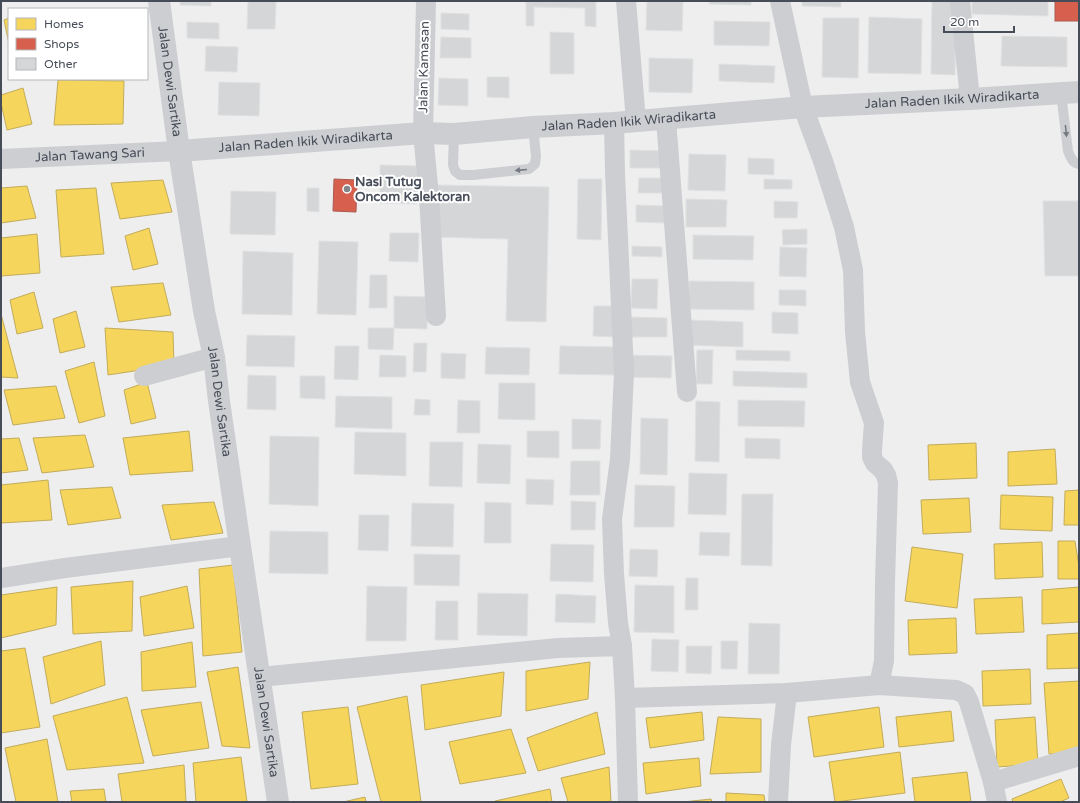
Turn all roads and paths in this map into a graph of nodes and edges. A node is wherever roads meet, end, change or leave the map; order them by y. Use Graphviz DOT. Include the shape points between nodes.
graph roads {
  1 [pos="159,1"];
  2 [pos="426,1"];
  3 [pos="626,1"];
  4 [pos="780,1"];
  5 [pos="960,1"];
  6 [pos="1070,92"];
  7 [pos="970,99"];
  8 [pos="803,107"];
  9 [pos="666,119"];
  10 [pos="636,121"];
  11 [pos="614,123"];
  12 [pos="533,127"];
  13 [pos="423,133"];
  14 [pos="454,134"];
  15 [pos="179,151"];
  16 [pos="1,159"];
  17 [pos="1079,164"];
  18 [pos="436,316"];
  19 [pos="214,357"];
  20 [pos="144,376"];
  21 [pos="687,392"];
  22 [pos="240,546"];
  23 [pos="1,578"];
  24 [pos="622,646"];
  25 [pos="260,677"];
  26 [pos="879,684"];
  27 [pos="787,693"];
  28 [pos="625,698"];
  29 [pos="1079,756"];
  30 [pos="993,782"];
  31 [pos="278,802"];
  32 [pos="628,802"];
  33 [pos="778,802"];
  34 [pos="997,802"];
  1 -- 15 [label="street, Jalan Dewi Sartika"];
  2 -- 13 [label="street, Jalan Kamasan"];
  3 -- 10 [label="street"];
  4 -- 8 [label="street"];
  5 -- 7 [label="street"];
  6 -- 7 [label="street, Jalan Raden Ikik Wiradikarta"];
  6 -- 17 [label="lane, one-way" via="1068,151 1071,159"];
  7 -- 8 [label="street, Jalan Raden Ikik Wiradikarta"];
  8 -- 9 [label="street, Jalan Raden Ikik Wiradikarta"];
  8 -- 26 [label="street" via="844,227 853,270 860,382 874,423 872,457 886,475 888,483 884,661"];
  9 -- 10 [label="street, Jalan Raden Ikik Wiradikarta"];
  9 -- 21 [label="street"];
  10 -- 11 [label="street, Jalan Raden Ikik Wiradikarta"];
  11 -- 12 [label="street, Jalan Raden Ikik Wiradikarta"];
  11 -- 24 [label="street" via="624,372 620,459 612,519 614,574"];
  12 -- 14 [label="street, Jalan Raden Ikik Wiradikarta"];
  12 -- 14 [label="lane, one-way" via="536,164 528,170 460,175 455,171 453,164"];
  13 -- 14 [label="street, Jalan Raden Ikik Wiradikarta"];
  13 -- 15 [label="street, Jalan Raden Ikik Wiradikarta"];
  13 -- 18 [label="street, Jalan Kamasan" via="430,196"];
  15 -- 16 [label="street, Jalan Tawang Sari"];
  15 -- 19 [label="street, Jalan Dewi Sartika" via="204,311"];
  19 -- 20 [label="street"];
  19 -- 22 [label="street, Jalan Dewi Sartika"];
  22 -- 23 [label="street"];
  22 -- 25 [label="street, Jalan Dewi Sartika"];
  24 -- 25 [label="street" via="558,648"];
  24 -- 28 [label="street"];
  25 -- 31 [label="street, Jalan Dewi Sartika"];
  26 -- 27 [label="street"];
  26 -- 30 [label="street" via="962,691 970,702"];
  27 -- 28 [label="street"];
  27 -- 33 [label="street"];
  28 -- 32 [label="street"];
  29 -- 30 [label="street"];
  30 -- 34 [label="street"];
}
